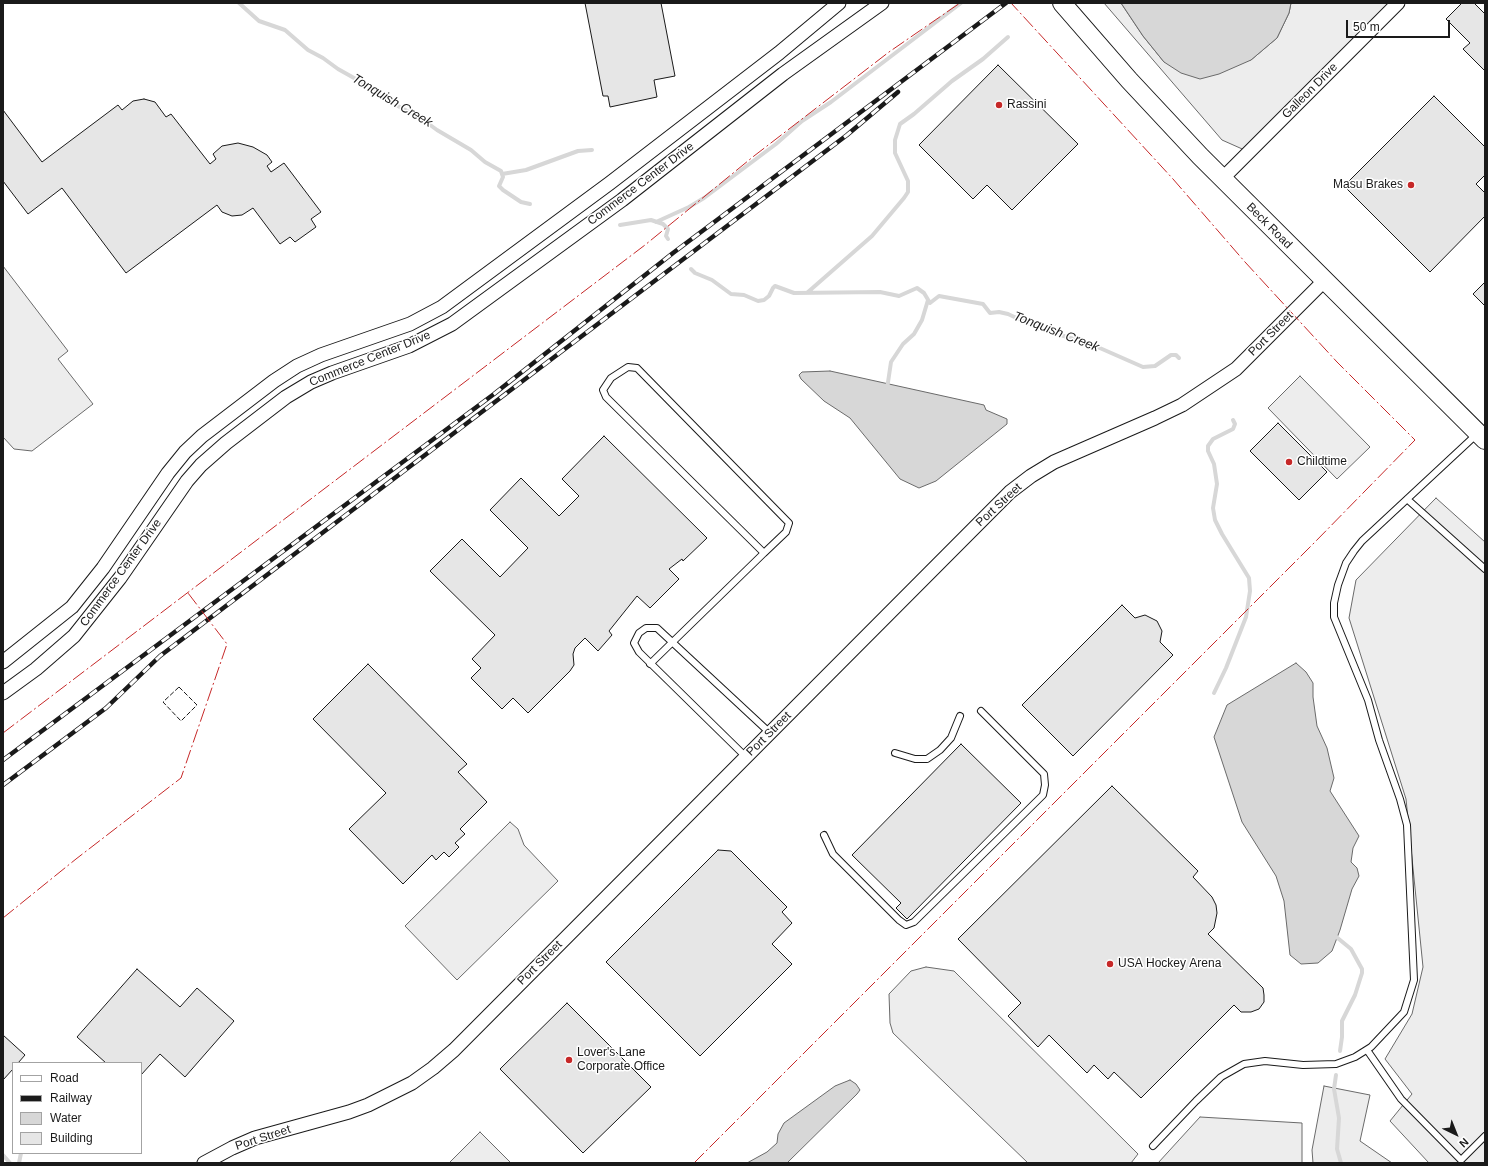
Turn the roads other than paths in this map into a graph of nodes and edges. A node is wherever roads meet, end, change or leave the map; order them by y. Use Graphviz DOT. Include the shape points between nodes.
graph roads {
  1 [pos="839,3"];
  2 [pos="882,3"];
  3 [pos="1062,3"];
  4 [pos="1398,3"];
  5 [pos="1222,179"];
  6 [pos="610,183"];
  7 [pos="622,200"];
  8 [pos="1324,281"];
  9 [pos="1481,436"];
  10 [pos="1407,500"];
  11 [pos="764,553"];
  12 [pos="1485,569"];
  13 [pos="673,643"];
  14 [pos="3,662"];
  15 [pos="650,664"];
  16 [pos="3,693"];
  17 [pos="981,711"];
  18 [pos="960,716"];
  19 [pos="770,733"];
  20 [pos="895,753"];
  21 [pos="746,757"];
  22 [pos="824,835"];
  23 [pos="1367,1050"];
  24 [pos="1485,1136"];
  25 [pos="1154,1146"];
  26 [pos="204,1163"];
  1 -- 6 [label="street, Commerce Center Drive" via="775,56"];
  2 -- 7 [label="street, Commerce Center Drive" via="783,74"];
  3 -- 5 [label="main road, Beck Road" via="1129,80"];
  4 -- 5 [label="street, Galleon Drive"];
  5 -- 8 [label="main road, Beck Road"];
  6 -- 7 [label="street"];
  6 -- 14 [label="street, Commerce Center Drive" via="442,307 410,324 297,366 202,436 168,473 103,568 72,607"];
  7 -- 16 [label="street, Commerce Center Drive" via="452,324 409,346 332,372 311,382 286,397 226,443 201,465 188,481 120,578 74,636"];
  8 -- 9 [label="main road, Beck Road"];
  8 -- 19 [label="street, Port Street" via="1236,369 1182,405 1054,462 1010,492"];
  9 -- 10 [label="lane"];
  10 -- 12 [label="lane"];
  10 -- 23 [label="lane" via="1354,551 1346,563 1334,603 1334,617 1368,700 1400,799 1407,832 1414,980 1404,1012"];
  11 -- 11 [label="lane" via="606,397 603,390 611,378 628,367 637,368 789,523 786,532"];
  11 -- 13 [label="lane"];
  13 -- 15 [label="lane"];
  13 -- 15 [label="lane" via="657,628 646,628 639,633 634,643"];
  13 -- 19 [label="lane"];
  15 -- 21 [label="lane"];
  17 -- 22 [label="lane" via="1044,774 1043,795 914,922 906,925 899,920 833,854"];
  18 -- 20 [label="lane" via="951,738 927,759 915,759"];
  19 -- 21 [label="street, Port Street"];
  21 -- 26 [label="street, Port Street" via="454,1050 433,1068 412,1083 368,1105 255,1138"];
  23 -- 24 [label="lane" via="1402,1099 1461,1160"];
  23 -- 25 [label="lane" via="1355,1057 1332,1064 1304,1065 1265,1061 1244,1064 1221,1077"];
}
